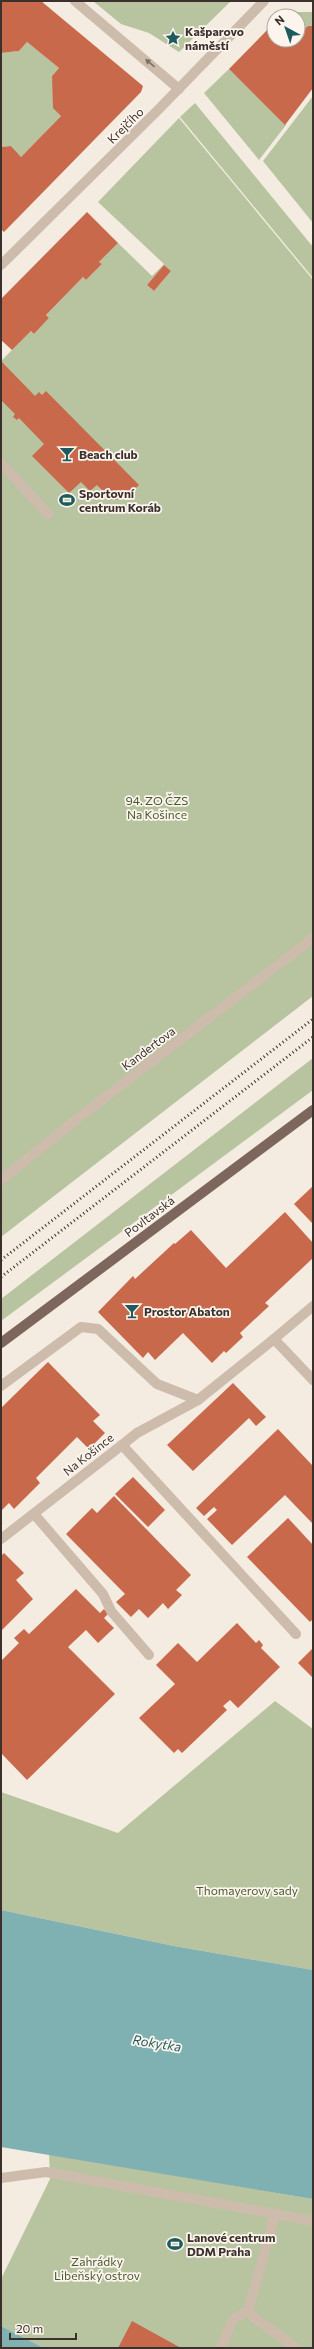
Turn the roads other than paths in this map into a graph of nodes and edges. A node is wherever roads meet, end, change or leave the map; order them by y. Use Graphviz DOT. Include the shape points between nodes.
graph roads {
  1 [pos="75,1"];
  2 [pos="264,1"];
  3 [pos="179,89"];
  4 [pos="1,265"];
  5 [pos="1,463"];
  6 [pos="48,514"];
  7 [pos="313,938"];
  8 [pos="313,1110"];
  9 [pos="1,1180"];
  10 [pos="313,1306"];
  11 [pos="274,1339"];
  12 [pos="1,1343"];
  13 [pos="313,1380"];
  14 [pos="1,1386"];
  15 [pos="198,1400"];
  16 [pos="122,1445"];
  17 [pos="34,1514"];
  18 [pos="1,1539"];
  19 [pos="296,1634"];
  20 [pos="150,1655"];
  21 [pos="1,2178"];
  22 [pos="275,2214"];
  23 [pos="313,2221"];
  24 [pos="248,2311"];
  25 [pos="221,2348"];
  26 [pos="297,2348"];
  3 -- 1 [label="street, one-way"];
  2 -- 3 [label="street, Krejčího"];
  3 -- 4 [label="street, Krejčího"];
  5 -- 6 [label="street"];
  7 -- 9 [label="street, Kandertova" via="82,1114"];
  8 -- 12 [label="main road, Povltavská"];
  10 -- 11 [label="street, Na Košince"];
  11 -- 13 [label="street"];
  11 -- 15 [label="street, Na Košince"];
  14 -- 15 [label="street" via="81,1327 98,1329 157,1384"];
  15 -- 16 [label="street, Na Košince" via="137,1433"];
  16 -- 17 [label="street, Na Košince"];
  16 -- 19 [label="street"];
  17 -- 18 [label="street, Na Košince"];
  17 -- 20 [label="street" via="103,1594 111,1611"];
  21 -- 22 [label="street" via="46,2172"];
  22 -- 23 [label="street"];
  22 -- 24 [label="street"];
  24 -- 25 [label="street" via="233,2319"];
  24 -- 26 [label="street"];
}
